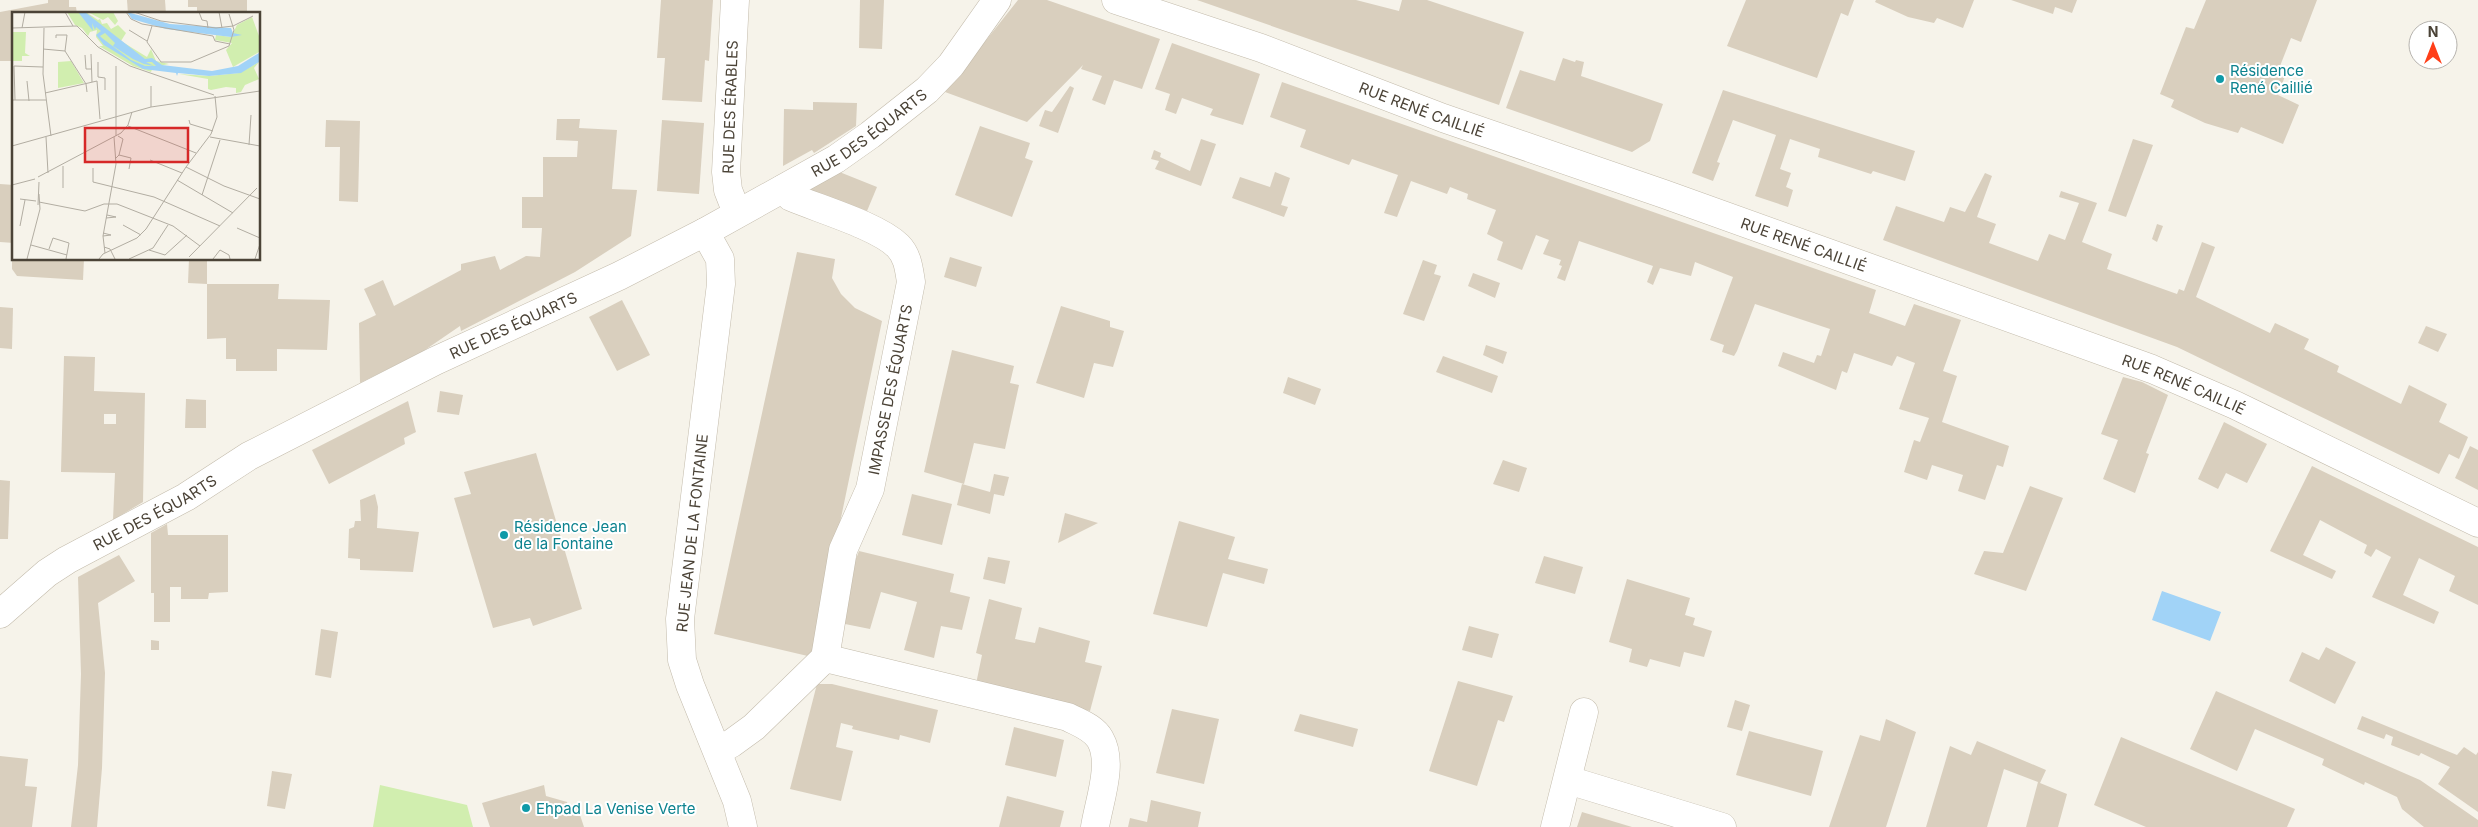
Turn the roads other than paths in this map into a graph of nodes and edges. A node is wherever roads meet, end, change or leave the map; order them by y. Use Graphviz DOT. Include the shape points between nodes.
graph roads {
  1 [pos="735,0"];
  2 [pos="997,0"];
  3 [pos="1116,0"];
  4 [pos="783,189"];
  5 [pos="737,213"];
  6 [pos="705,232"];
  7 [pos="2478,523"];
  8 [pos="0,614"];
  9 [pos="825,658"];
  10 [pos="1584,712"];
  11 [pos="718,751"];
  12 [pos="1568,780"];
  13 [pos="743,827"];
  14 [pos="1095,827"];
  15 [pos="1554,827"];
  16 [pos="1722,827"];
  1 -- 5 [label="street, RUE DES ÉRABLES" via="726,172 728,190"];
  2 -- 4 [label="street, RUE DES ÉQUARTS" via="951,65 927,90 870,136"];
  3 -- 7 [label="street, RUE RENÉ CAILLIÉ" via="1261,48 1443,118 2152,369"];
  4 -- 5 [label="street, RUE DES ÉQUARTS"];
  4 -- 9 [label="street, IMPASSE DES ÉQUARTS" via="791,197 880,233 899,246 912,282 870,489 843,550"];
  5 -- 6 [label="street, RUE DES ÉQUARTS"];
  6 -- 8 [label="street, RUE DES ÉQUARTS" via="619,276 434,361 249,456 186,497 67,560"];
  6 -- 11 [label="street, RUE JEAN DE LA FONTAINE" via="720,259 721,284 680,640 690,685"];
  9 -- 11 [label="street" via="754,727"];
  9 -- 14 [label="street" via="1068,718 1088,727 1100,738 1106,766"];
  10 -- 12 [label="street"];
  11 -- 13 [label="street, RUE JEAN DE LA FONTAINE"];
  12 -- 15 [label="street"];
  12 -- 16 [label="street"];
}
